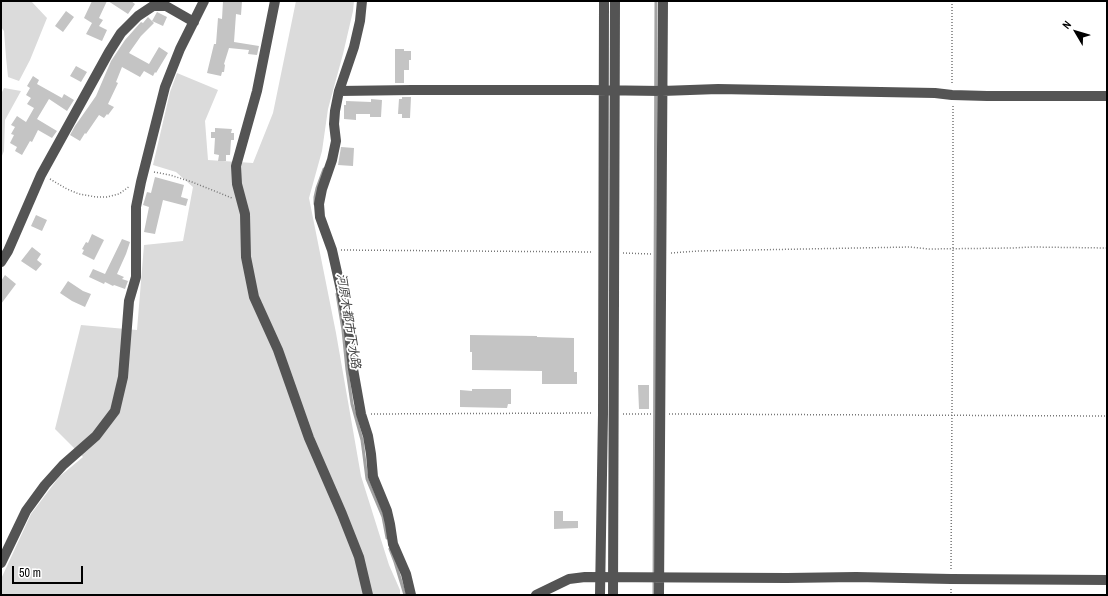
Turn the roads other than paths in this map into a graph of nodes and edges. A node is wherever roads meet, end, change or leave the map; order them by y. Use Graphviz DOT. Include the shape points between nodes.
graph roads {
  1 [pos="204,1"];
  2 [pos="275,1"];
  3 [pos="362,1"];
  4 [pos="604,1"];
  5 [pos="615,1"];
  6 [pos="663,1"];
  7 [pos="194,22"];
  8 [pos="604,90"];
  9 [pos="615,90"];
  10 [pos="339,91"];
  11 [pos="662,91"];
  12 [pos="1107,96"];
  13 [pos="1,262"];
  14 [pos="1,563"];
  15 [pos="613,577"];
  16 [pos="600,578"];
  17 [pos="659,578"];
  18 [pos="1107,580"];
  19 [pos="368,595"];
  20 [pos="411,595"];
  21 [pos="536,595"];
  22 [pos="600,595"];
  23 [pos="613,595"];
  24 [pos="659,595"];
  1 -- 7 [label="street"];
  2 -- 19 [label="street" via="256,91 236,166 237,184 245,214 246,257 254,297 278,350 309,438 359,557"];
  3 -- 10 [label="street" via="354,47"];
  4 -- 8 [label="street"];
  5 -- 9 [label="street"];
  6 -- 11 [label="street"];
  7 -- 13 [label="street" via="166,6 153,6 138,16 122,33 41,175"];
  7 -- 14 [label="street" via="180,49 166,87 136,206 136,277 129,302 123,377 115,411 96,436 45,485 26,511"];
  8 -- 9 [label="street"];
  8 -- 10 [label="street"];
  8 -- 16 [label="street"];
  9 -- 11 [label="street"];
  9 -- 15 [label="street"];
  10 -- 20 [label="street" via="334,124 336,141 322,189 320,217 332,250 349,332 361,414 371,454 372,477 387,511 393,544 406,574"];
  11 -- 12 [label="street" via="718,89"];
  11 -- 17 [label="street"];
  15 -- 16 [label="street"];
  15 -- 17 [label="street"];
  15 -- 23 [label="street"];
  16 -- 21 [label="street" via="569,579"];
  16 -- 22 [label="street"];
  17 -- 18 [label="street"];
  17 -- 24 [label="street"];
}
